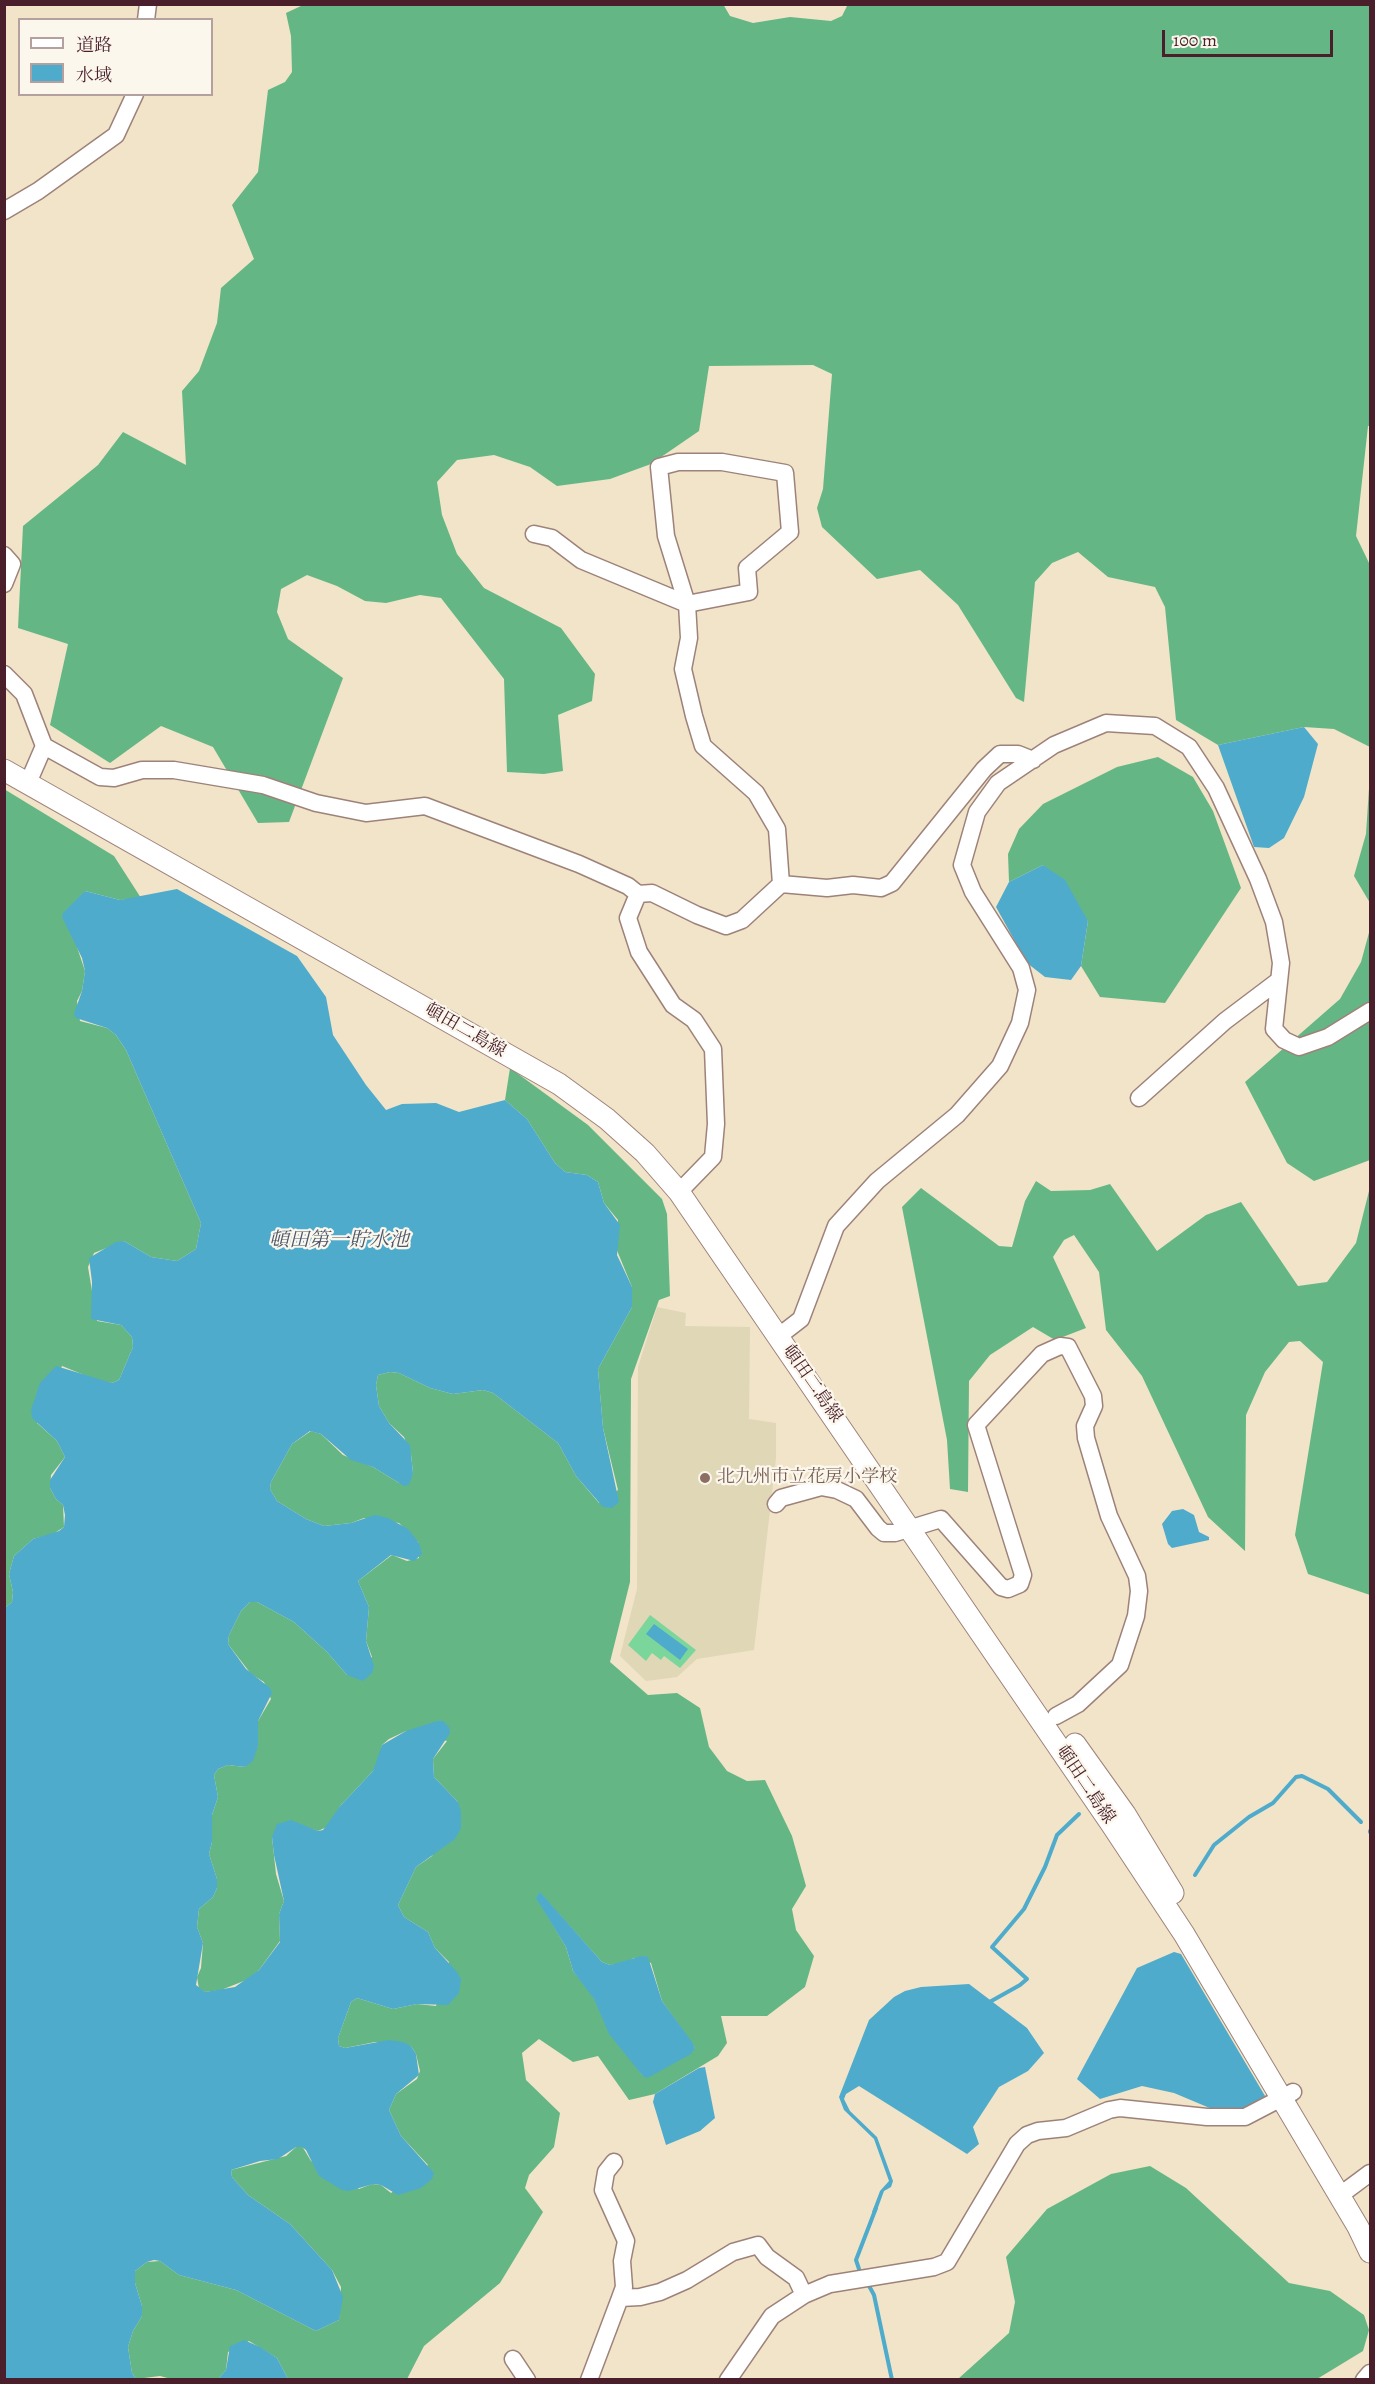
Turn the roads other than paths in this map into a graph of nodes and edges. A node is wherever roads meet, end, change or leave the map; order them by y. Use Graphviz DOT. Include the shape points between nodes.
graph roads {
  1 [pos="134,96"];
  2 [pos="4,211"];
  3 [pos="534,534"];
  4 [pos="4,555"];
  5 [pos="4,584"];
  6 [pos="687,604"];
  7 [pos="4,674"];
  8 [pos="44,746"];
  9 [pos="4,755"];
  10 [pos="1033,760"];
  11 [pos="4,770"];
  12 [pos="31,777"];
  13 [pos="781,884"];
  14 [pos="638,894"];
  15 [pos="1278,981"];
  16 [pos="1371,1011"];
  17 [pos="1139,1098"];
  18 [pos="684,1188"];
  19 [pos="784,1332"];
  20 [pos="776,1504"];
  21 [pos="918,1526"];
  22 [pos="1056,1716"];
  23 [pos="1288,2095"];
  24 [pos="614,2162"];
  25 [pos="1371,2173"];
  26 [pos="1345,2192"];
  27 [pos="1371,2224"];
  28 [pos="1371,2252"];
  29 [pos="804,2295"];
  30 [pos="620,2298"];
  31 [pos="513,2359"];
  32 [pos="1371,2373"];
  33 [pos="527,2379"];
  34 [pos="589,2379"];
  35 [pos="728,2379"];
  36 [pos="1364,2379"];
  1 -- 2 [label="street" via="116,135"];
  3 -- 6 [label="street" via="552,538 581,560"];
  4 -- 5 [label="street" via="12,564"];
  6 -- 6 [label="street" via="749,592 747,568 790,532 785,472 722,462 678,462 659,467 666,536"];
  6 -- 13 [label="street" via="689,638 683,669 703,746 756,793 766,807 777,830"];
  7 -- 8 [label="street" via="24,694"];
  8 -- 12 [label="street"];
  8 -- 14 [label="street" via="100,777 114,778 142,770 174,770 263,784 316,803 366,813 425,806 579,864"];
  9 -- 12 [label="main road, 頓田二島線"];
  10 -- 13 [label="street" via="1018,754 1000,754 898,876 881,888"];
  10 -- 15 [label="street" via="1054,745 1106,723 1155,726 1189,747 1216,788 1262,889 1274,922 1281,963"];
  10 -- 19 [label="street" via="998,783 977,812 962,866 973,892 1021,968 1027,990 1020,1023 1000,1066 957,1115 877,1181 836,1226 801,1319"];
  11 -- 12 [label="main road, 頓田二島線"];
  12 -- 18 [label="main road, 頓田二島線" via="559,1084 607,1119"];
  13 -- 14 [label="street" via="742,920 726,926 652,893"];
  14 -- 18 [label="street" via="628,918 639,952 673,1005 694,1020 713,1049 713,1157"];
  15 -- 16 [label="street" via="1274,1029 1284,1040 1299,1047 1328,1037"];
  15 -- 17 [label="street" via="1225,1021"];
  18 -- 19 [label="main road, 頓田二島線"];
  19 -- 21 [label="main road, 頓田二島線"];
  20 -- 21 [label="street" via="781,1498 820,1486 856,1499 884,1533"];
  21 -- 22 [label="main road, 頓田二島線"];
  21 -- 22 [label="street" via="941,1519 1001,1587 1008,1589 1020,1584 1023,1575 976,1425 1042,1354 1060,1346 1068,1347 1093,1396 1094,1406 1084,1426 1089,1448 1109,1516 1137,1576 1139,1591 1136,1616 1120,1665 1078,1704"];
  21 -- 23 [label="main road, 頓田二島線"];
  22 -- 23 [label="main road, 頓田二島線" via="1125,1814"];
  23 -- 26 [label="main road, 頓田二島線"];
  23 -- 29 [label="street" via="1245,2117 1120,2108 1066,2128 1038,2130 1017,2144 947,2262 830,2284"];
  24 -- 30 [label="street" via="606,2172 603,2190 626,2241"];
  25 -- 26 [label="street"];
  26 -- 27 [label="main road, 頓田二島線"];
  26 -- 28 [label="main road, 頓田二島線"];
  29 -- 30 [label="street" via="796,2278 767,2257 758,2245 734,2252 660,2292"];
  29 -- 35 [label="street" via="772,2316"];
  30 -- 34 [label="street"];
  31 -- 33 [label="street"];
  32 -- 36 [label="street"];
}
